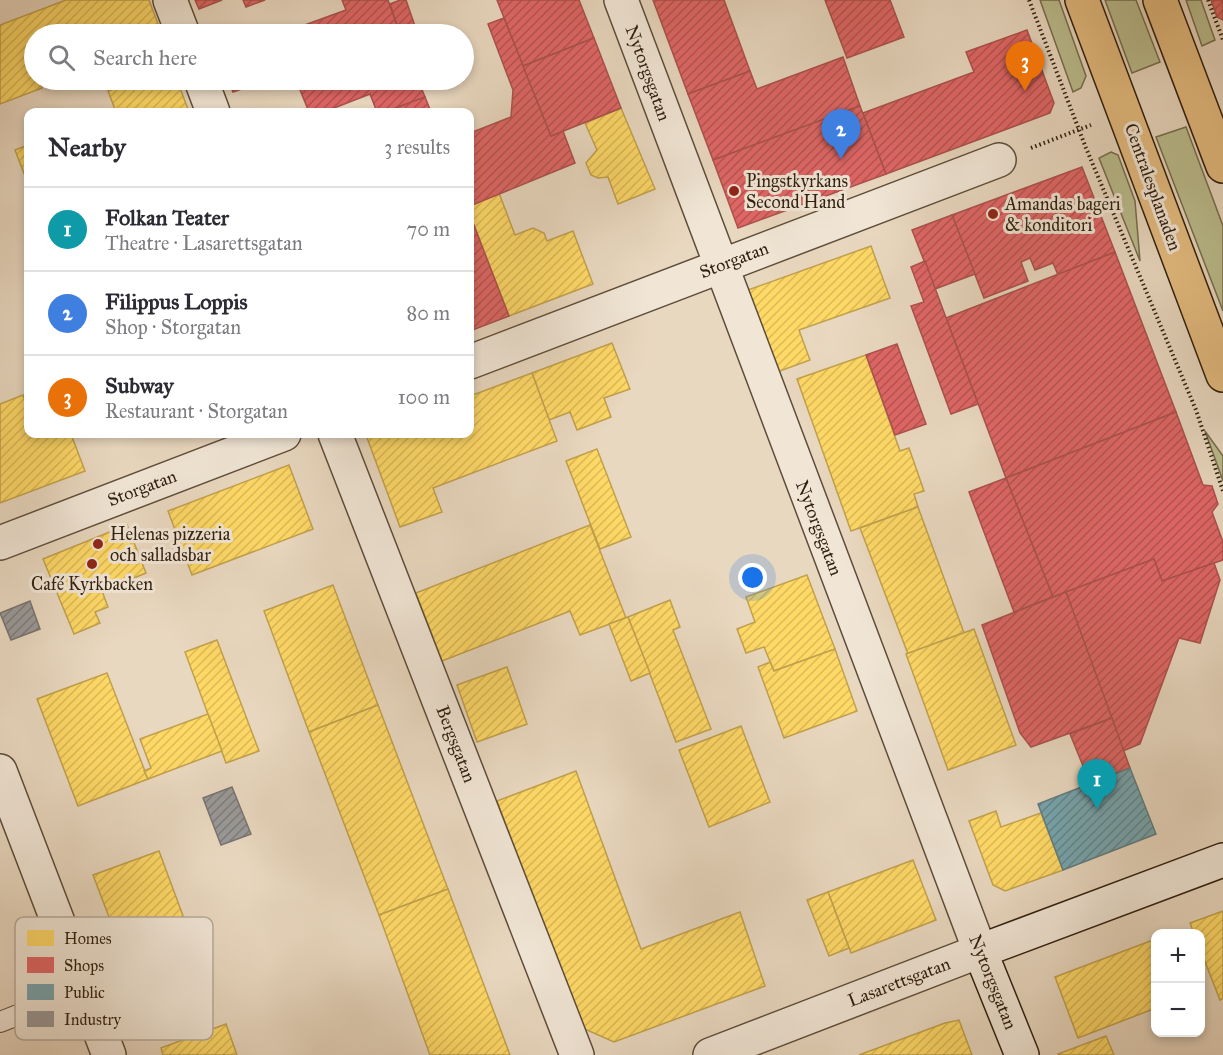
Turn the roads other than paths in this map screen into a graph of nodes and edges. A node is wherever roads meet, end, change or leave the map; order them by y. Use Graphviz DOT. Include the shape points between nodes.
graph roads {
  1 [pos="170,0"];
  2 [pos="621,0"];
  3 [pos="1082,0"];
  4 [pos="1160,0"];
  5 [pos="179,24"];
  6 [pos="205,90"];
  7 [pos="212,108"];
  8 [pos="999,160"];
  9 [pos="1223,166"];
  10 [pos="719,265"];
  11 [pos="474,360"];
  12 [pos="1223,375"];
  13 [pos="274,438"];
  14 [pos="336,438"];
  15 [pos="0,543"];
  16 [pos="0,771"];
  17 [pos="1223,860"];
  18 [pos="56,917"];
  19 [pos="980,951"];
  20 [pos="15,1016"];
  21 [pos="0,1022"];
  22 [pos="103,1040"];
  23 [pos="109,1055"];
  24 [pos="577,1055"];
  25 [pos="710,1055"];
  26 [pos="1022,1055"];
  1 -- 5 [label="street"];
  2 -- 10 [label="street, Nytorgsgatan"];
  3 -- 12 [label="highway, Centralesplanaden"];
  4 -- 9 [label="highway"];
  6 -- 7 [label="street"];
  8 -- 10 [label="street, Storgatan"];
  10 -- 11 [label="street, Storgatan"];
  10 -- 19 [label="street, Nytorgsgatan"];
  13 -- 15 [label="street, Storgatan"];
  14 -- 24 [label="street, Bergsgatan"];
  16 -- 18 [label="street"];
  17 -- 19 [label="street, Lasarettsgatan"];
  19 -- 25 [label="street, Lasarettsgatan"];
  19 -- 26 [label="street, Nytorgsgatan"];
  20 -- 21 [label="lane"];
  22 -- 23 [label="street"];
}
